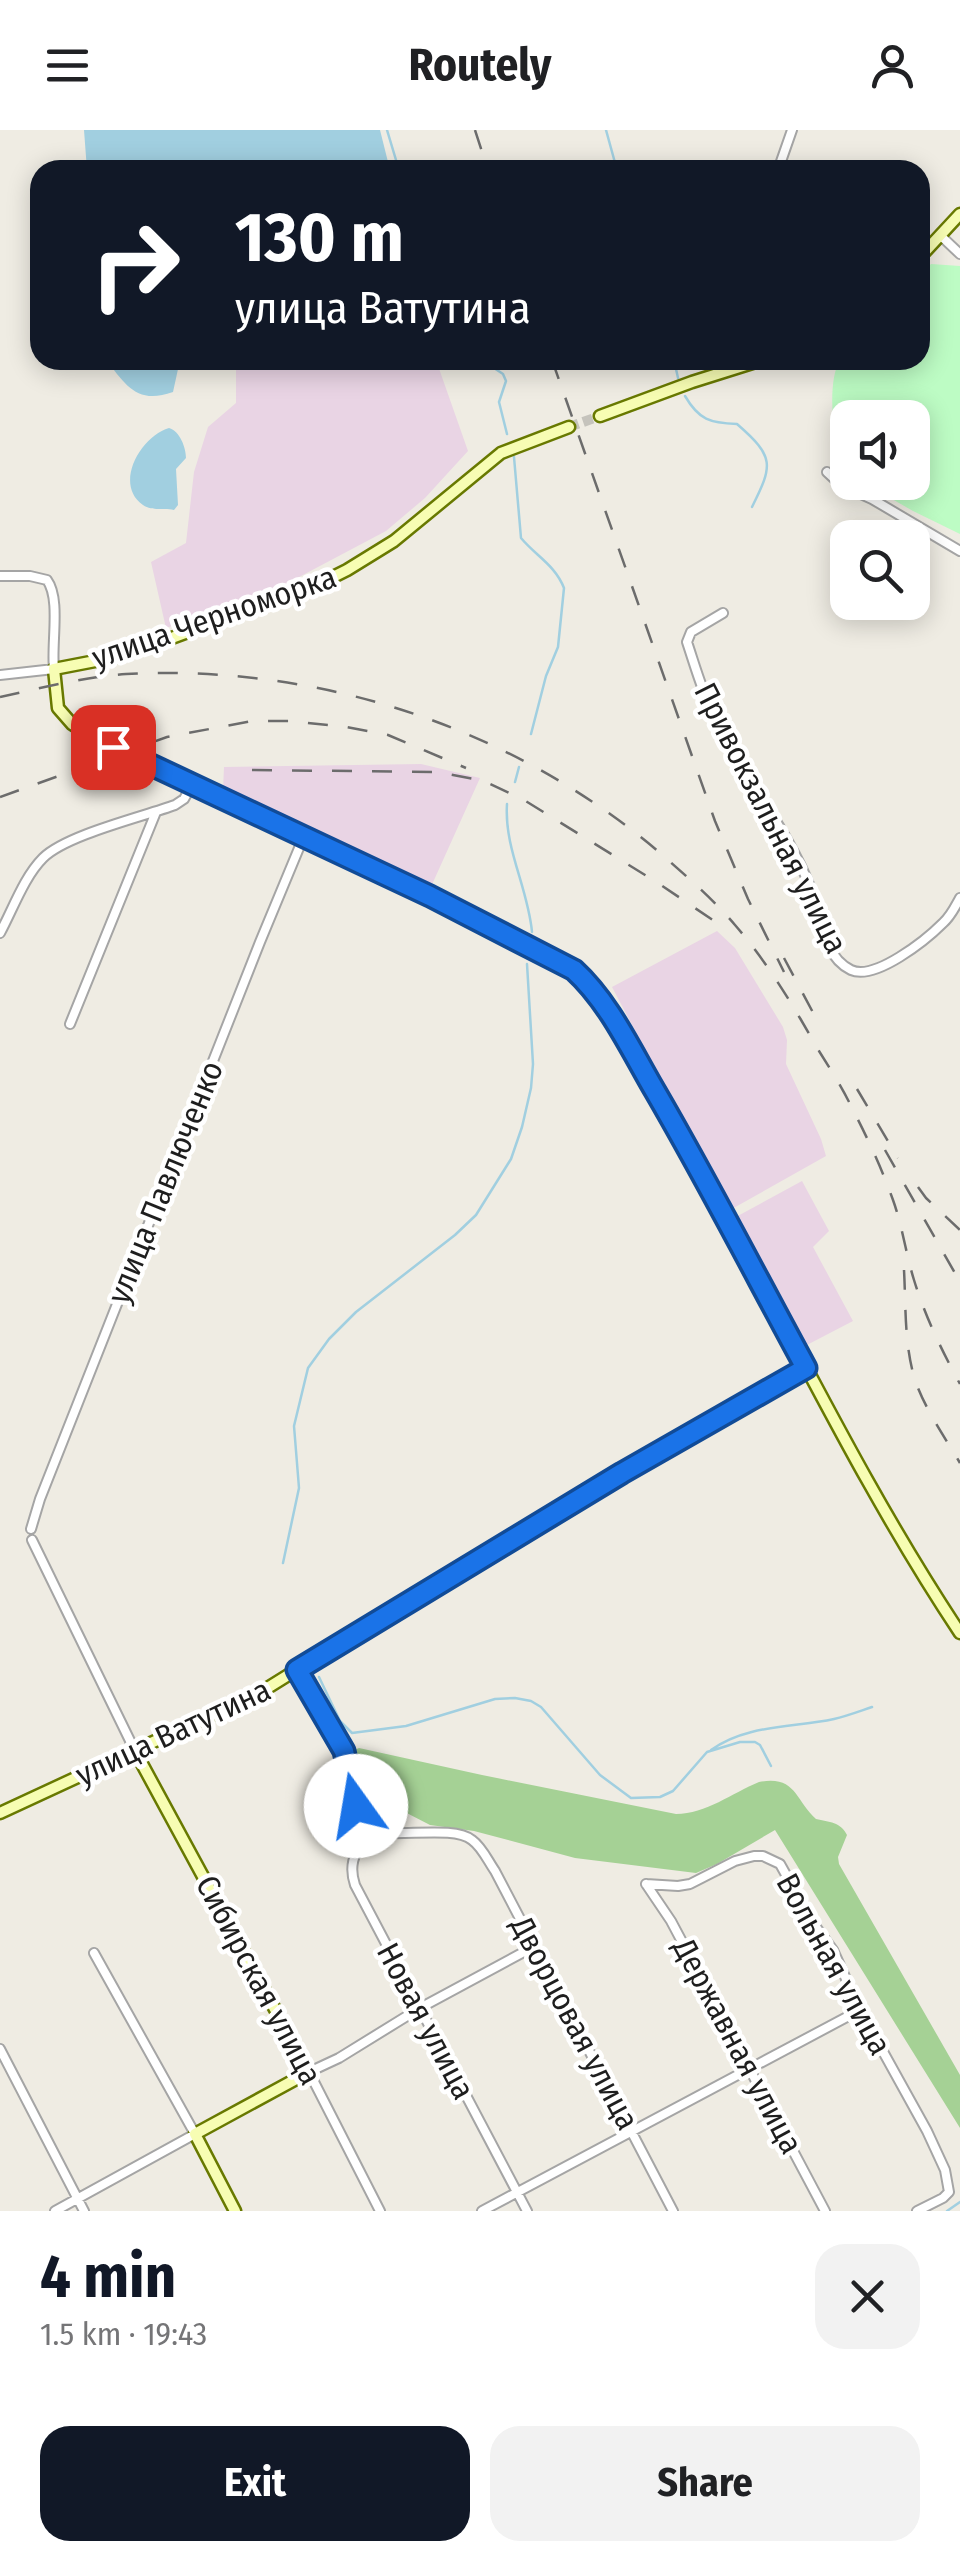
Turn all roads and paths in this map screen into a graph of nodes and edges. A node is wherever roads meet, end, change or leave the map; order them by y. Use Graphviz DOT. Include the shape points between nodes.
graph roads {
  1 [pos="792,130"];
  2 [pos="782,160"];
  3 [pos="960,214"];
  4 [pos="941,236"];
  5 [pos="930,247"];
  6 [pos="960,254"];
  7 [pos="725,370"];
  8 [pos="600,416"];
  9 [pos="570,426"];
  10 [pos="827,472"];
  11 [pos="960,551"];
  12 [pos="0,576"];
  13 [pos="723,613"];
  14 [pos="54,669"];
  15 [pos="0,675"];
  16 [pos="193,783"];
  17 [pos="156,812"];
  18 [pos="304,836"];
  19 [pos="960,898"];
  20 [pos="0,934"];
  21 [pos="70,1024"];
  22 [pos="806,1368"];
  23 [pos="31,1529"];
  24 [pos="32,1540"];
  25 [pos="960,1633"];
  26 [pos="297,1670"];
  27 [pos="135,1751"];
  28 [pos="0,1813"];
  29 [pos="368,1829"];
  30 [pos="646,1884"];
  31 [pos="534,1946"];
  32 [pos="94,1953"];
  33 [pos="420,2008"];
  34 [pos="860,2010"];
  35 [pos="0,2050"];
  36 [pos="749,2070"];
  37 [pos="309,2072"];
  38 [pos="632,2132"];
  39 [pos="194,2134"];
  40 [pos="517,2193"];
  41 [pos="78,2198"];
  42 [pos="55,2211"];
  43 [pos="84,2211"];
  44 [pos="235,2211"];
  45 [pos="380,2211"];
  46 [pos="482,2211"];
  47 [pos="527,2211"];
  48 [pos="673,2211"];
  49 [pos="825,2211"];
  50 [pos="917,2211"];
  1 -- 2 [label="street"];
  3 -- 4 [label="street"];
  4 -- 5 [label="street"];
  4 -- 6 [label="street"];
  7 -- 8 [label="street"];
  9 -- 14 [label="street, улица Черноморка" via="501,453 394,541 325,581 142,649"];
  10 -- 11 [label="street"];
  12 -- 14 [label="street, улица Черноморка" via="50,583"];
  13 -- 19 [label="street, Привокзальная улица" via="686,642 712,714 792,851 829,945 844,965 862,973 879,970 926,938"];
  14 -- 15 [label="street, улица Черноморка"];
  14 -- 16 [label="street" via="58,708 72,724"];
  16 -- 17 [label="street" via="184,799"];
  16 -- 18 [label="street"];
  17 -- 20 [label="street" via="48,853"];
  17 -- 21 [label="street"];
  18 -- 22 [label="street" via="560,961 585,980 690,1151"];
  18 -- 23 [label="street, улица Павлюченко"];
  22 -- 25 [label="street"];
  22 -- 26 [label="street, улица Ватутина"];
  24 -- 27 [label="street"];
  26 -- 27 [label="street, улица Ватутина"];
  26 -- 29 [label="street" via="344,1751"];
  27 -- 28 [label="street, улица Ватутина"];
  27 -- 37 [label="street, Сибирская улица"];
  29 -- 31 [label="street, Дворцовая улица" via="471,1839"];
  29 -- 33 [label="street, Новая улица" via="350,1871"];
  30 -- 34 [label="street, Вольная улица" via="690,1884 746,1857 772,1860 833,1950"];
  30 -- 36 [label="street, Державная улица"];
  31 -- 33 [label="street"];
  31 -- 38 [label="street, Дворцовая улица"];
  32 -- 39 [label="street"];
  33 -- 37 [label="street"];
  33 -- 40 [label="street, Новая улица"];
  34 -- 36 [label="street"];
  34 -- 50 [label="street, Вольная улица" via="945,2170 949,2192"];
  35 -- 41 [label="street"];
  36 -- 38 [label="street"];
  36 -- 49 [label="street, Державная улица"];
  37 -- 39 [label="street"];
  37 -- 45 [label="street, Сибирская улица"];
  38 -- 40 [label="street"];
  38 -- 48 [label="street, Дворцовая улица"];
  39 -- 41 [label="street"];
  39 -- 44 [label="street"];
  40 -- 46 [label="street"];
  40 -- 47 [label="street, Новая улица"];
  41 -- 42 [label="street"];
  41 -- 43 [label="street"];
}
